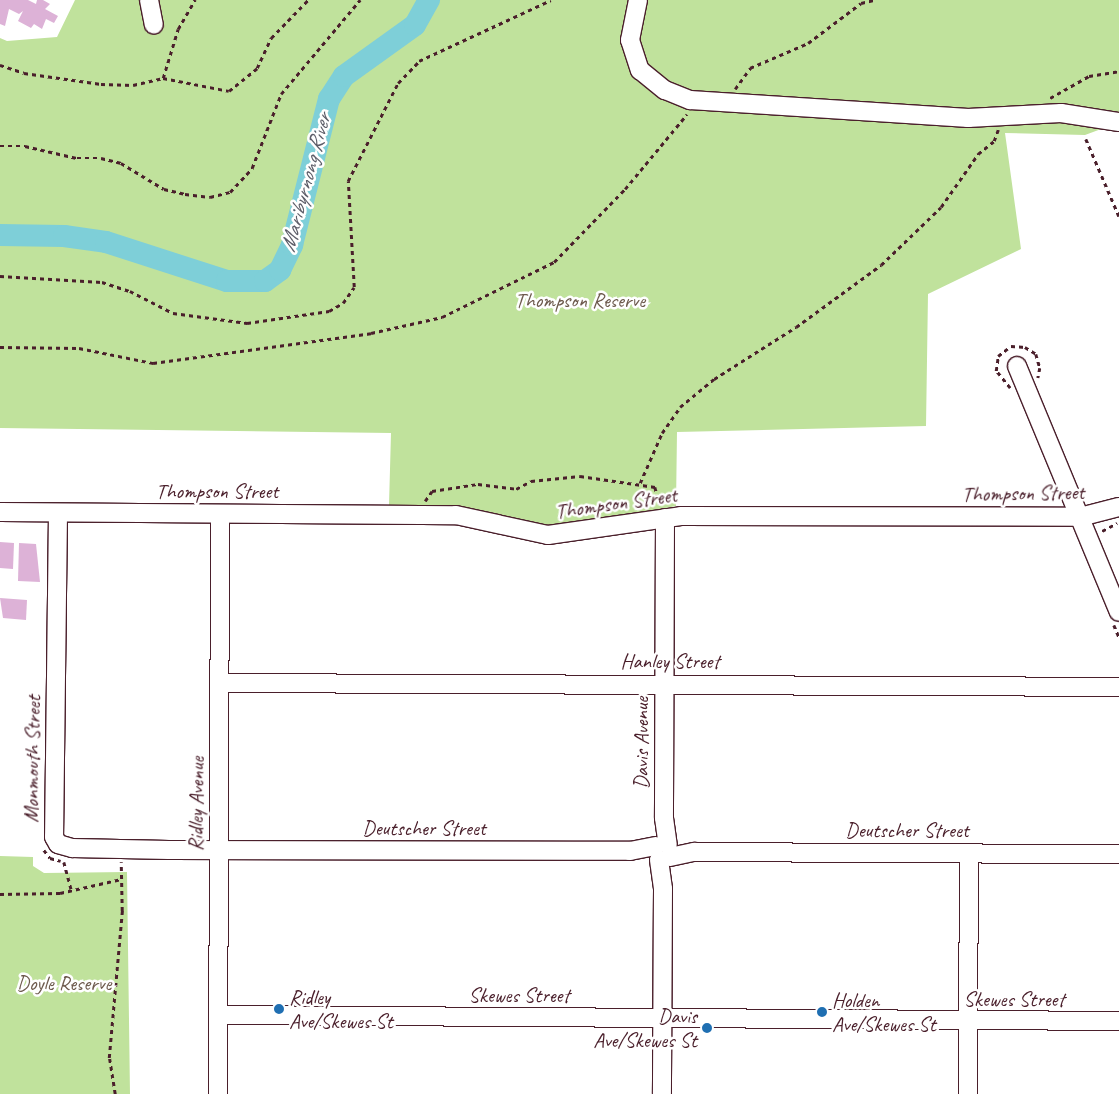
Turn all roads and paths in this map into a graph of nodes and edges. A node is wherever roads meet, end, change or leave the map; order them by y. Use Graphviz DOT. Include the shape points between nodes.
graph roads {
  1 [pos="149,0"];
  2 [pos="195,0"];
  3 [pos="308,0"];
  4 [pos="360,0"];
  5 [pos="551,0"];
  6 [pos="638,0"];
  7 [pos="874,0"];
  8 [pos="154,25"];
  9 [pos="0,65"];
  10 [pos="1119,71"];
  11 [pos="163,78"];
  12 [pos="1046,100"];
  13 [pos="697,101"];
  14 [pos="729,104"];
  15 [pos="1002,117"];
  16 [pos="1119,122"];
  17 [pos="1086,139"];
  18 [pos="0,146"];
  19 [pos="1119,216"];
  20 [pos="0,276"];
  21 [pos="0,347"];
  22 [pos="1016,366"];
  23 [pos="640,483"];
  24 [pos="425,507"];
  25 [pos="1119,507"];
  26 [pos="661,510"];
  27 [pos="0,512"];
  28 [pos="58,513"];
  29 [pos="220,514"];
  30 [pos="1080,517"];
  31 [pos="1119,522"];
  32 [pos="1100,532"];
  33 [pos="1119,612"];
  34 [pos="220,683"];
  35 [pos="664,683"];
  36 [pos="1119,688"];
  37 [pos="218,850"];
  38 [pos="663,852"];
  39 [pos="969,853"];
  40 [pos="1119,854"];
  41 [pos="121,860"];
  42 [pos="64,862"];
  43 [pos="121,879"];
  44 [pos="72,891"];
  45 [pos="0,894"];
  46 [pos="218,1015"];
  47 [pos="662,1018"];
  48 [pos="969,1021"];
  49 [pos="1119,1021"];
  50 [pos="115,1094"];
  51 [pos="218,1094"];
  52 [pos="662,1094"];
  53 [pos="968,1094"];
  1 -- 8 [label="street"];
  2 -- 11 [label="path" via="178,29"];
  3 -- 11 [label="path" via="270,38 257,68 229,91"];
  4 -- 18 [label="path" via="281,94 252,168 230,192 210,196 185,194 164,189 121,163 101,158 77,158 25,146"];
  5 -- 20 [label="path" via="419,62 398,83 348,180 354,287 343,304 329,311 247,323 173,313 130,291 102,282"];
  6 -- 13 [label="street" via="630,40 640,70 665,90"];
  7 -- 14 [label="path" via="861,3 808,43 750,68 737,84"];
  9 -- 11 [label="path" via="24,73 101,84 133,84"];
  10 -- 12 [label="path" via="1089,76"];
  13 -- 14 [label="street"];
  13 -- 21 [label="path" via="625,188 554,262 442,317 371,333 153,364 79,348"];
  14 -- 15 [label="street" via="968,118"];
  15 -- 16 [label="street" via="1044,112"];
  15 -- 23 [label="path" via="994,141 978,154 941,207 881,265 796,327 714,379 680,407 662,433"];
  17 -- 19 [label="path"];
  22 -- 30 [label="street"];
  23 -- 24 [label="path" via="580,476 530,481 516,489 478,484 432,491"];
  23 -- 26 [label="path" via="655,487"];
  24 -- 26 [label="street, Thompson Street" via="548,535"];
  24 -- 29 [label="street, Thompson Street"];
  25 -- 30 [label="street, Thompson Street"];
  26 -- 30 [label="street, Thompson Street"];
  26 -- 35 [label="street, Davis Avenue"];
  27 -- 28 [label="street, Thompson Street"];
  28 -- 29 [label="street, Thompson Street"];
  28 -- 37 [label="street, Monmouth Street" via="54,837 58,844 72,848"];
  29 -- 34 [label="street, Ridley Avenue"];
  30 -- 33 [label="street"];
  31 -- 32 [label="path"];
  34 -- 35 [label="street, Hanley Street"];
  34 -- 37 [label="street, Ridley Avenue"];
  35 -- 36 [label="street, Hanley Street"];
  35 -- 38 [label="street, Davis Avenue"];
  37 -- 38 [label="street, Deutscher Street"];
  37 -- 46 [label="street, Ridley Avenue"];
  38 -- 39 [label="street, Deutscher Street"];
  38 -- 47 [label="street, Davis Avenue"];
  39 -- 40 [label="street, Deutscher Street"];
  39 -- 48 [label="street"];
  41 -- 43 [label="path"];
  42 -- 44 [label="path"];
  43 -- 44 [label="path"];
  43 -- 50 [label="path" via="109,1058"];
  44 -- 45 [label="path"];
  46 -- 47 [label="street, Skewes Street"];
  46 -- 51 [label="street, Ridley Avenue"];
  47 -- 48 [label="street, Skewes Street"];
  47 -- 52 [label="street, Davis Avenue"];
  48 -- 49 [label="street, Skewes Street"];
  48 -- 53 [label="street"];
}
